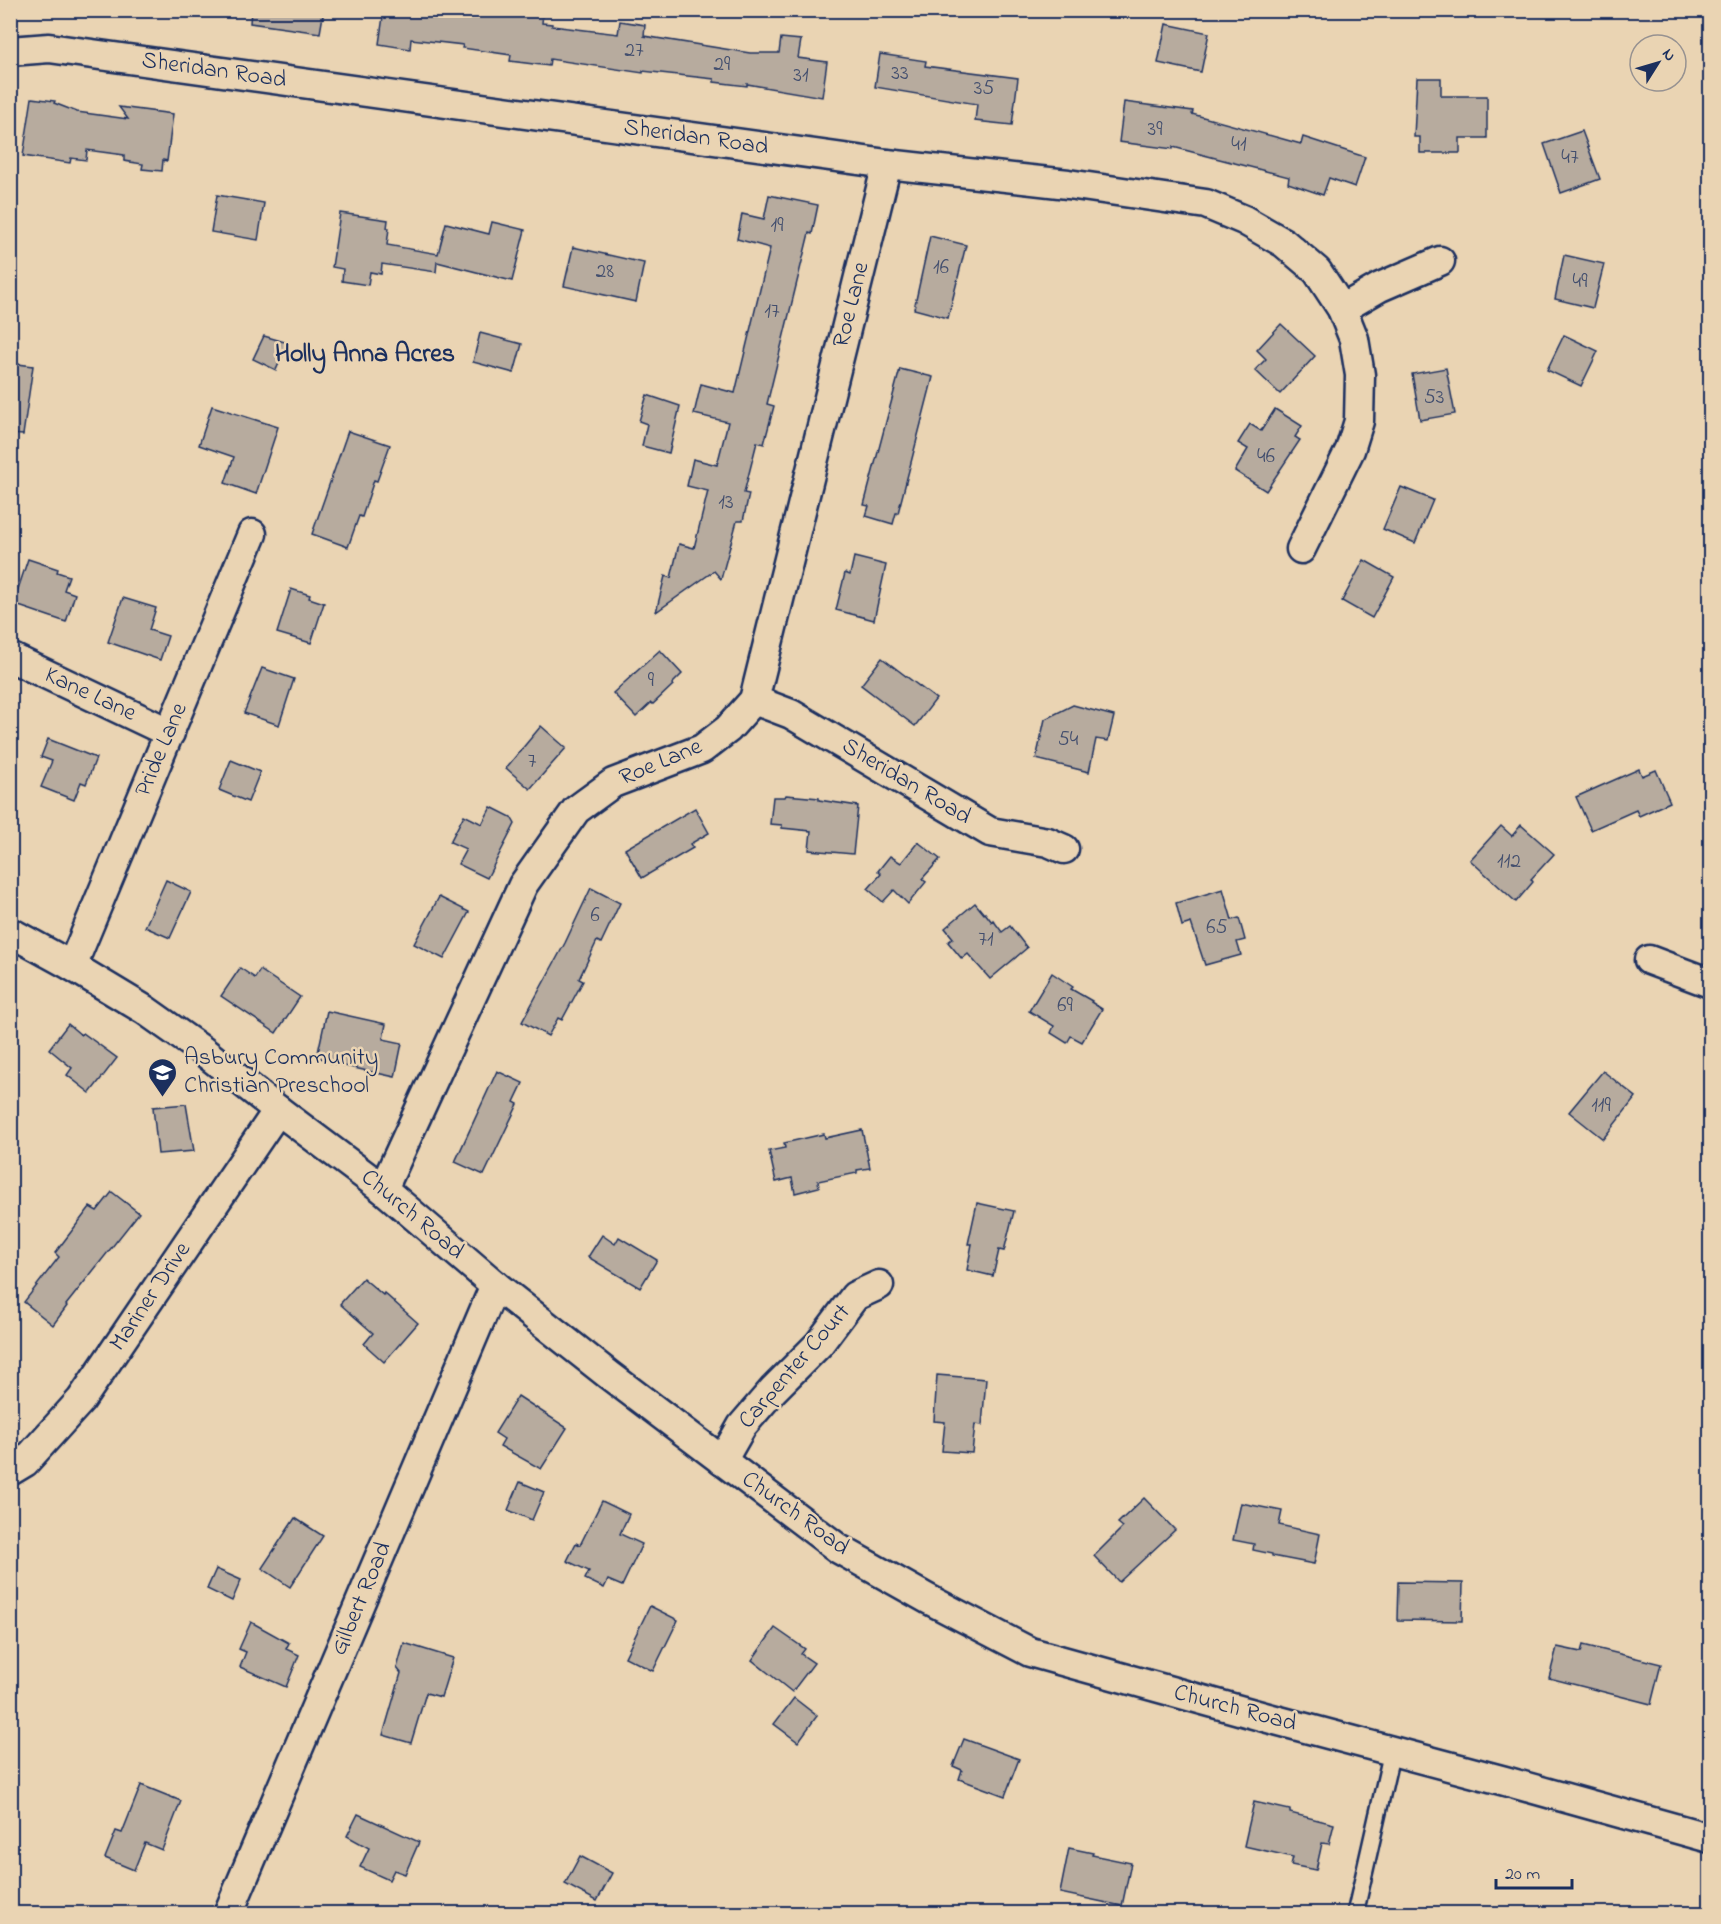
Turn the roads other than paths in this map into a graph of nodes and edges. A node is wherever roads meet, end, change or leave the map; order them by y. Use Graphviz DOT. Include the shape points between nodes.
graph roads {
  1 [pos="10,51"];
  2 [pos="887,164"];
  3 [pos="1440,261"];
  4 [pos="1342,309"];
  5 [pos="252,534"];
  6 [pos="1301,549"];
  7 [pos="10,657"];
  8 [pos="754,700"];
  9 [pos="170,733"];
  10 [pos="1064,849"];
  11 [pos="10,932"];
  12 [pos="1649,960"];
  13 [pos="72,966"];
  14 [pos="1710,983"];
  15 [pos="278,1110"];
  16 [pos="383,1189"];
  17 [pos="495,1285"];
  18 [pos="879,1285"];
  19 [pos="722,1461"];
  20 [pos="10,1471"];
  21 [pos="1392,1751"];
  22 [pos="1710,1838"];
  23 [pos="228,1914"];
  24 [pos="1355,1914"];
  1 -- 2 [label="street, Sheridan Road" via="49,48"];
  2 -- 4 [label="street, Sheridan Road" via="1206,204 1284,243 1317,271"];
  2 -- 8 [label="street, Roe Lane"];
  3 -- 4 [label="street" via="1380,287"];
  4 -- 6 [label="street, Sheridan Road" via="1354,339 1360,375 1359,421 1350,450"];
  5 -- 9 [label="street, Pride Lane"];
  7 -- 9 [label="street, Kane Lane"];
  8 -- 10 [label="street, Sheridan Road" via="791,714 990,832 1048,842"];
  8 -- 16 [label="street, Roe Lane" via="728,729 702,749 613,783 576,810 523,885"];
  9 -- 13 [label="street, Pride Lane"];
  11 -- 13 [label="street, Church Road"];
  12 -- 14 [label="street"];
  13 -- 15 [label="street, Church Road" via="145,1010"];
  15 -- 16 [label="street, Church Road"];
  15 -- 20 [label="street, Mariner Drive" via="81,1400 25,1462"];
  16 -- 17 [label="street, Church Road"];
  17 -- 19 [label="street, Church Road"];
  17 -- 23 [label="street, Gilbert Road"];
  18 -- 19 [label="street, Carpenter Court" via="855,1296 819,1344 742,1426"];
  19 -- 21 [label="street, Church Road" via="839,1550 1030,1652"];
  21 -- 22 [label="street, Church Road"];
  21 -- 24 [label="lane"];
}
